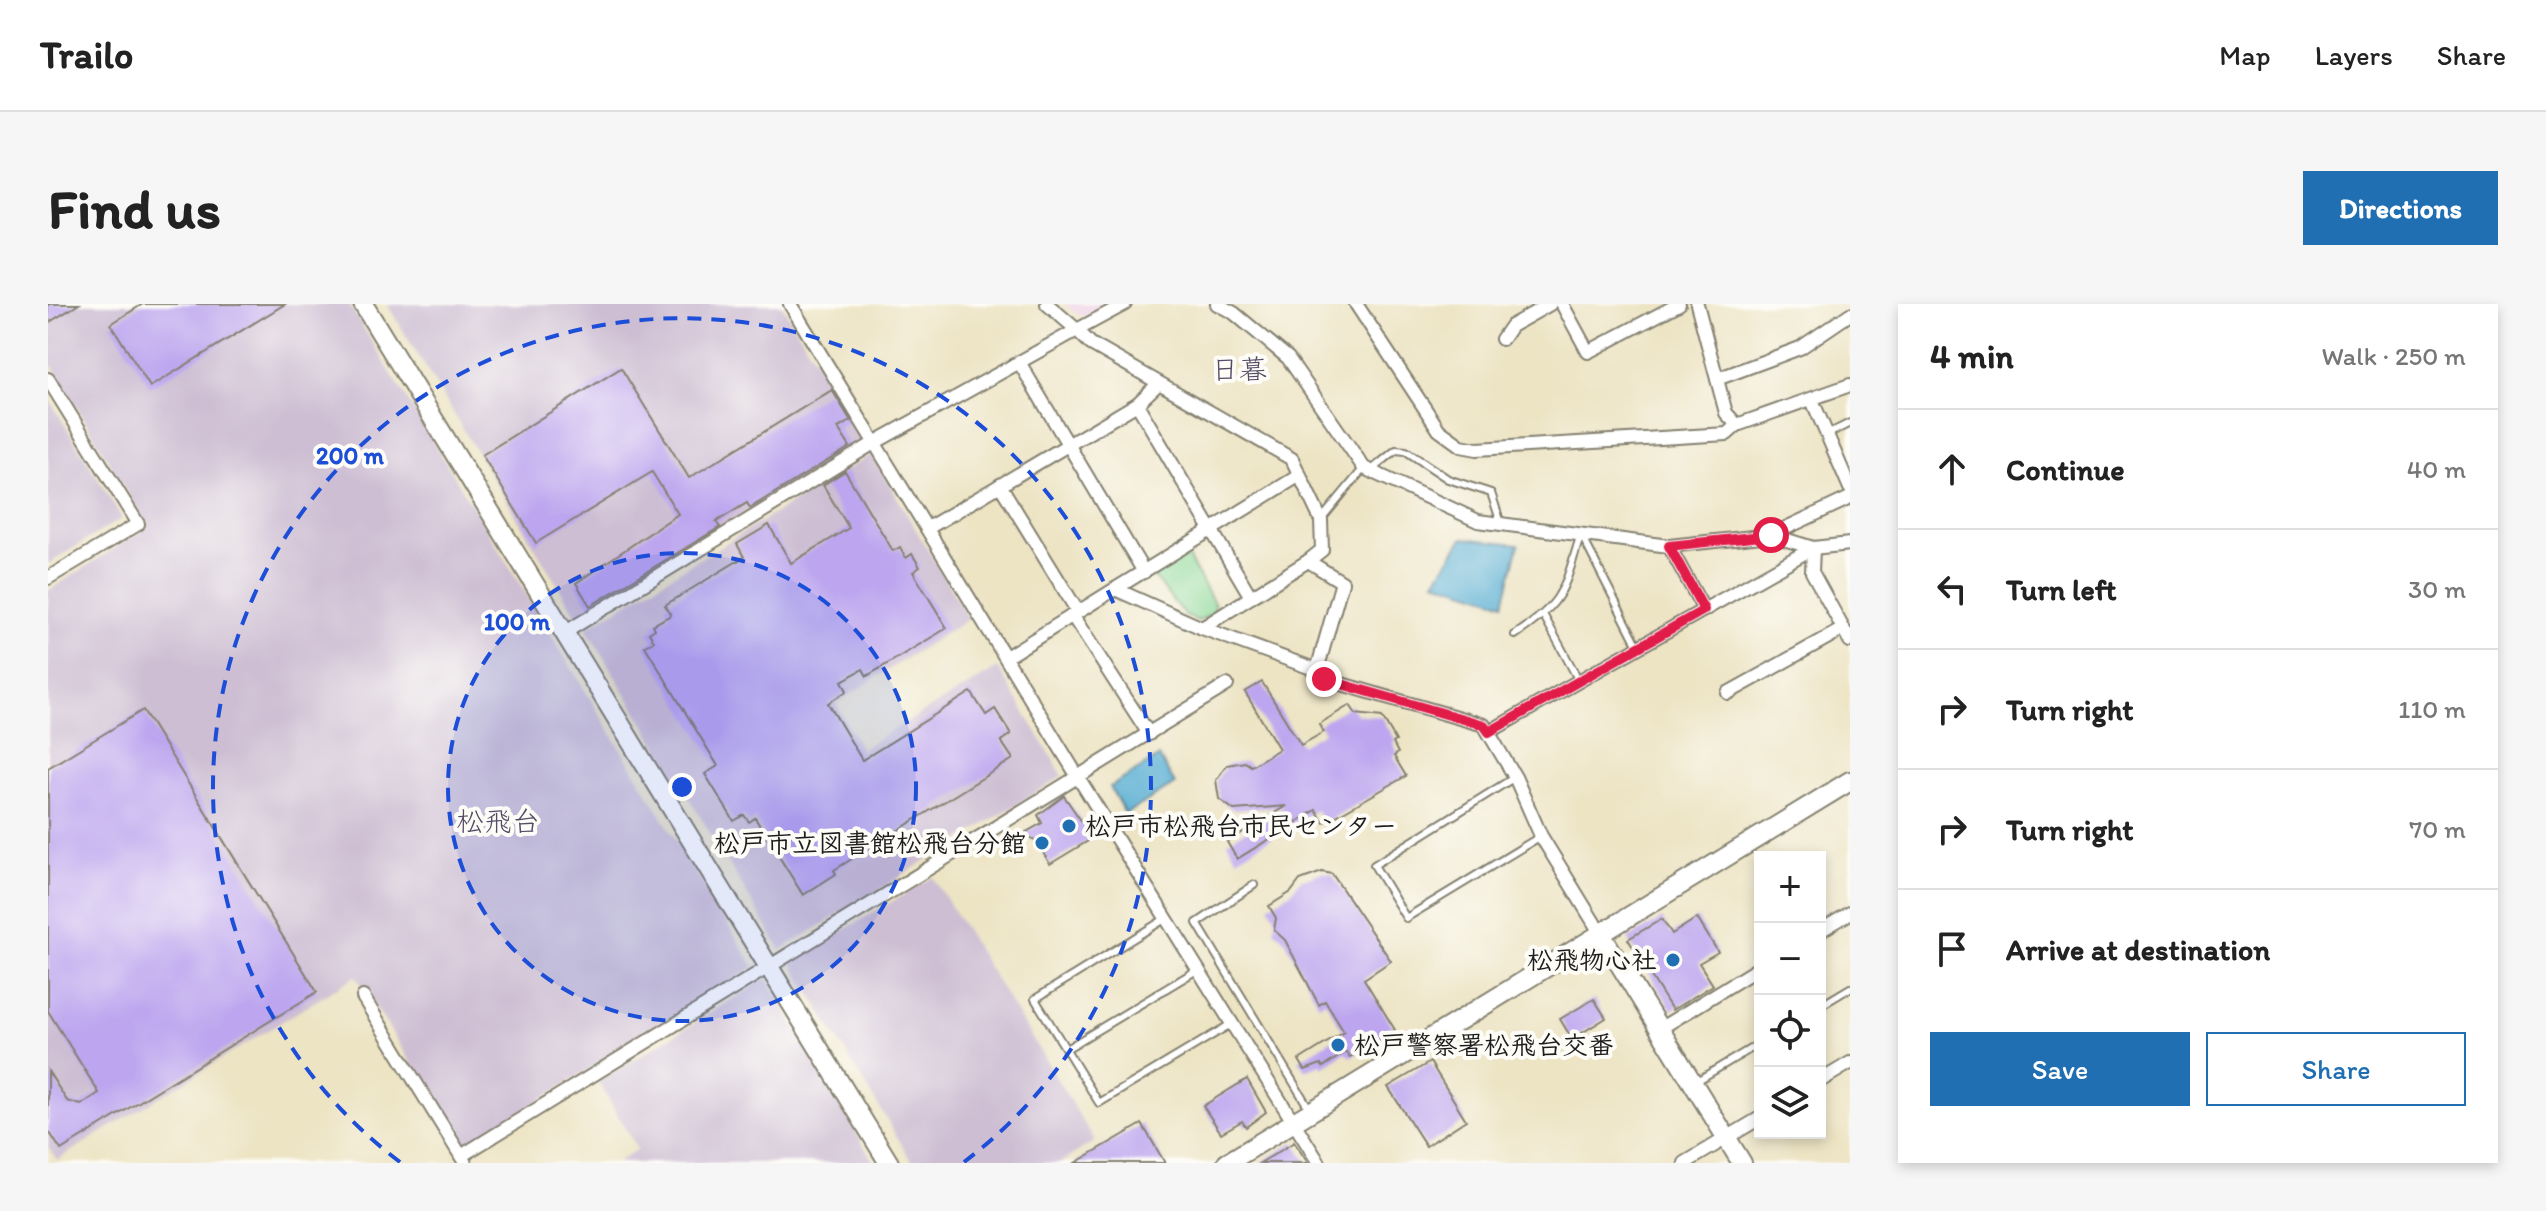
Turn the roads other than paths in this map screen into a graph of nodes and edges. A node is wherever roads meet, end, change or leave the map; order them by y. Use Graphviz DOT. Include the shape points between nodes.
graph roads {
  1 [pos="363,304"];
  2 [pos="790,304"];
  3 [pos="1047,304"];
  4 [pos="1125,304"];
  5 [pos="1217,304"];
  6 [pos="1356,304"];
  7 [pos="1550,304"];
  8 [pos="1562,304"];
  9 [pos="1679,304"];
  10 [pos="1697,304"];
  11 [pos="1850,314"];
  12 [pos="1077,330"];
  13 [pos="1502,339"];
  14 [pos="1019,362"];
  15 [pos="48,379"];
  16 [pos="1717,379"];
  17 [pos="1158,384"];
  18 [pos="1850,385"];
  19 [pos="1812,400"];
  20 [pos="1137,404"];
  21 [pos="1850,423"];
  22 [pos="1737,425"];
  23 [pos="1827,434"];
  24 [pos="874,443"];
  25 [pos="1067,444"];
  26 [pos="1367,470"];
  27 [pos="1300,475"];
  28 [pos="1000,485"];
  29 [pos="1850,488"];
  30 [pos="1850,498"];
  31 [pos="1321,520"];
  32 [pos="1502,525"];
  33 [pos="928,528"];
  34 [pos="1211,530"];
  35 [pos="1581,534"];
  36 [pos="1771,535"];
  37 [pos="1850,544"];
  38 [pos="1669,546"];
  39 [pos="1813,548"];
  40 [pos="1308,561"];
  41 [pos="1144,572"];
  42 [pos="48,578"];
  43 [pos="1115,589"];
  44 [pos="1251,597"];
  45 [pos="1704,610"];
  46 [pos="1075,614"];
  47 [pos="1544,616"];
  48 [pos="1202,628"];
  49 [pos="564,633"];
  50 [pos="1847,634"];
  51 [pos="1515,635"];
  52 [pos="1638,646"];
  53 [pos="1006,657"];
  54 [pos="1317,670"];
  55 [pos="1578,679"];
  56 [pos="1227,685"];
  57 [pos="1728,693"];
  58 [pos="1489,732"];
  59 [pos="1149,734"];
  60 [pos="1078,777"];
  61 [pos="1515,777"];
  62 [pos="1850,781"];
  63 [pos="1541,836"];
  64 [pos="1254,885"];
  65 [pos="1850,913"];
  66 [pos="1165,919"];
  67 [pos="1826,927"];
  68 [pos="1601,934"];
  69 [pos="769,967"];
  70 [pos="1197,970"];
  71 [pos="1754,971"];
  72 [pos="1850,988"];
  73 [pos="363,997"];
  74 [pos="1826,1002"];
  75 [pos="1231,1024"];
  76 [pos="1661,1028"];
  77 [pos="1754,1047"];
  78 [pos="1066,1049"];
  79 [pos="1850,1063"];
  80 [pos="1826,1077"];
  81 [pos="1694,1082"];
  82 [pos="1311,1111"];
  83 [pos="1293,1122"];
  84 [pos="1754,1122"];
  85 [pos="1727,1138"];
  86 [pos="463,1160"];
  87 [pos="889,1163"];
  88 [pos="1227,1163"];
  89 [pos="1318,1163"];
  90 [pos="1685,1163"];
  91 [pos="1742,1163"];
  1 -- 49 [label="street"];
  2 -- 24 [label="street"];
  3 -- 12 [label="street"];
  4 -- 12 [label="street"];
  5 -- 26 [label="street" via="1288,358"];
  6 -- 22 [label="street" via="1439,430 1461,446 1727,434"];
  7 -- 13 [label="street" via="1511,326"];
  8 -- 9 [label="street" via="1588,352"];
  10 -- 16 [label="street"];
  11 -- 16 [label="street" via="1800,348"];
  12 -- 14 [label="street"];
  12 -- 17 [label="street"];
  14 -- 24 [label="street"];
  14 -- 25 [label="street"];
  15 -- 42 [label="street" via="138,524"];
  16 -- 22 [label="street" via="1726,413"];
  17 -- 20 [label="street"];
  17 -- 27 [label="street" via="1292,459"];
  18 -- 19 [label="street"];
  19 -- 22 [label="street"];
  19 -- 23 [label="street"];
  20 -- 25 [label="street"];
  20 -- 34 [label="street"];
  21 -- 23 [label="lane"];
  23 -- 29 [label="street"];
  24 -- 33 [label="street"];
  24 -- 49 [label="street"];
  25 -- 28 [label="street"];
  25 -- 41 [label="street"];
  26 -- 31 [label="lane"];
  26 -- 32 [label="street" via="1478,521"];
  26 -- 32 [label="lane" via="1396,450 1406,451 1448,479 1491,493"];
  27 -- 31 [label="street"];
  27 -- 34 [label="street"];
  28 -- 33 [label="street"];
  28 -- 46 [label="street"];
  30 -- 36 [label="street"];
  31 -- 40 [label="street" via="1322,550"];
  32 -- 35 [label="street"];
  33 -- 53 [label="street"];
  34 -- 41 [label="street"];
  34 -- 44 [label="street"];
  35 -- 38 [label="street"];
  35 -- 47 [label="lane" via="1560,599"];
  35 -- 52 [label="lane"];
  36 -- 38 [label="street"];
  36 -- 39 [label="street"];
  37 -- 39 [label="street"];
  38 -- 45 [label="street"];
  39 -- 45 [label="street"];
  39 -- 50 [label="street" via="1812,572"];
  40 -- 44 [label="street"];
  40 -- 54 [label="street" via="1342,582"];
  41 -- 43 [label="street"];
  43 -- 46 [label="street"];
  43 -- 48 [label="street"];
  44 -- 48 [label="street"];
  45 -- 52 [label="street"];
  46 -- 53 [label="street"];
  46 -- 59 [label="street"];
  47 -- 51 [label="lane"];
  47 -- 55 [label="lane"];
  48 -- 54 [label="street"];
  49 -- 69 [label="street"];
  50 -- 57 [label="street"];
  52 -- 55 [label="street"];
  53 -- 60 [label="street"];
  54 -- 58 [label="street" via="1324,679 1484,725"];
  55 -- 58 [label="street"];
  56 -- 59 [label="street"];
  58 -- 61 [label="street"];
  59 -- 60 [label="street"];
  60 -- 66 [label="street"];
  60 -- 69 [label="street"];
  61 -- 63 [label="street"];
  61 -- 63 [label="lane" via="1374,865 1406,918"];
  62 -- 68 [label="street"];
  63 -- 68 [label="street"];
  64 -- 82 [label="lane" via="1197,923"];
  65 -- 67 [label="street"];
  66 -- 70 [label="street"];
  66 -- 78 [label="lane" via="1035,999"];
  68 -- 76 [label="street"];
  68 -- 82 [label="street"];
  69 -- 86 [label="street"];
  69 -- 87 [label="street"];
  70 -- 75 [label="street"];
  70 -- 78 [label="lane"];
  71 -- 76 [label="street"];
  72 -- 74 [label="lane"];
  73 -- 86 [label="street"];
  75 -- 78 [label="lane" via="1099,1103"];
  75 -- 83 [label="street"];
  76 -- 81 [label="street"];
  77 -- 81 [label="lane"];
  79 -- 80 [label="street"];
  81 -- 85 [label="street"];
  82 -- 83 [label="street"];
  83 -- 88 [label="street"];
  83 -- 89 [label="street"];
  84 -- 85 [label="street"];
  85 -- 90 [label="street"];
  85 -- 91 [label="street"];
}
